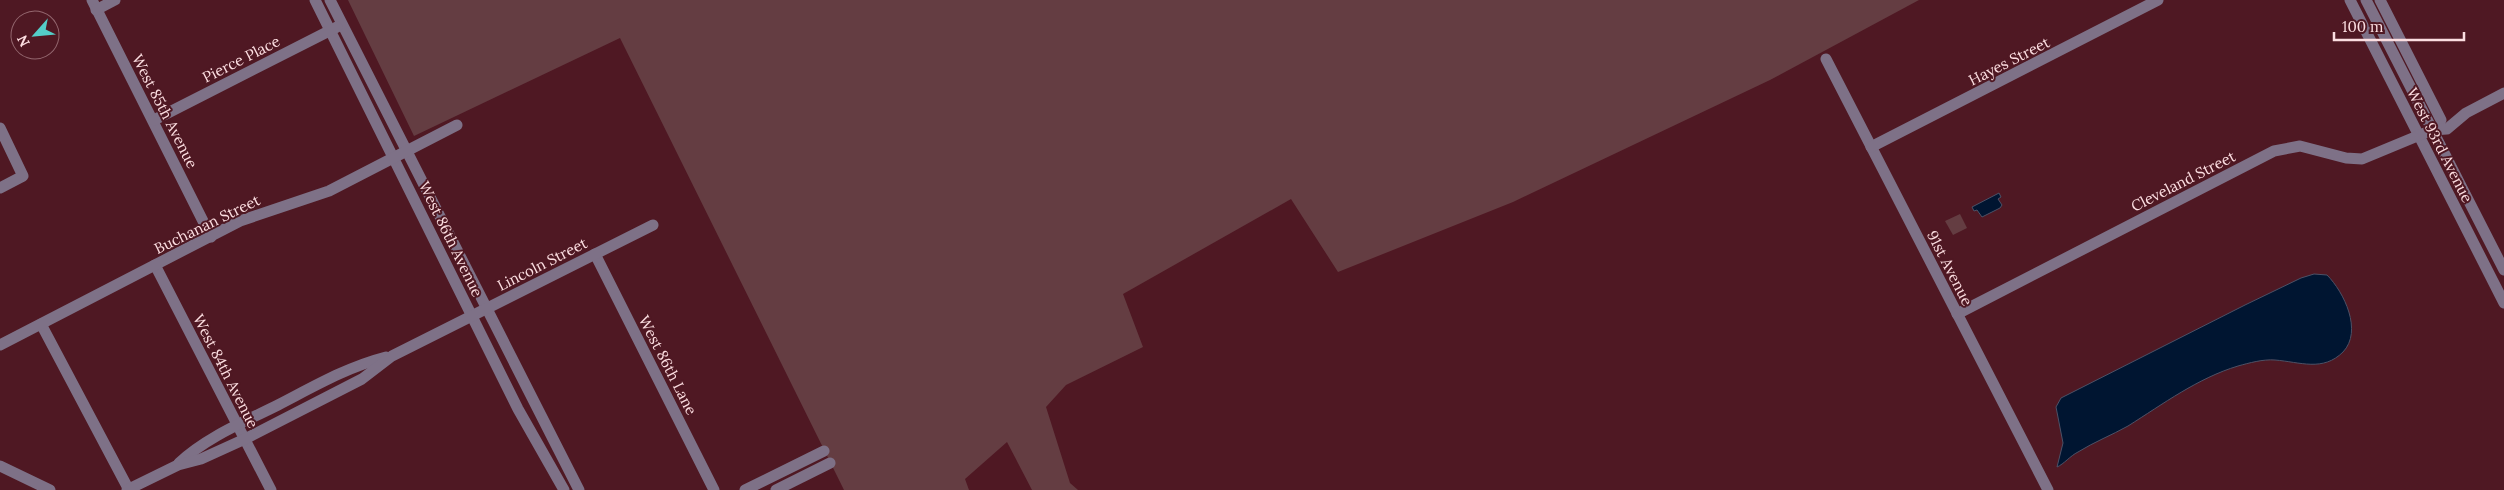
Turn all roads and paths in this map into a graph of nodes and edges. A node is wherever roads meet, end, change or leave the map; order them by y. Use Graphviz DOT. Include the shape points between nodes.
graph roads {
  1 [pos="115,0"];
  2 [pos="315,0"];
  3 [pos="330,0"];
  4 [pos="2158,0"];
  5 [pos="2350,0"];
  6 [pos="2366,0"];
  7 [pos="2380,0"];
  8 [pos="94,5"];
  9 [pos="343,24"];
  10 [pos="330,31"];
  11 [pos="1826,59"];
  12 [pos="2504,93"];
  13 [pos="2466,113"];
  14 [pos="154,120"];
  15 [pos="2441,120"];
  16 [pos="457,125"];
  17 [pos="0,128"];
  18 [pos="2432,130"];
  19 [pos="2418,136"];
  20 [pos="1871,147"];
  21 [pos="407,152"];
  22 [pos="395,159"];
  23 [pos="0,188"];
  24 [pos="653,225"];
  25 [pos="211,237"];
  26 [pos="595,254"];
  27 [pos="155,265"];
  28 [pos="2504,270"];
  29 [pos="2504,303"];
  30 [pos="486,309"];
  31 [pos="1957,314"];
  32 [pos="472,316"];
  33 [pos="41,324"];
  34 [pos="0,345"];
  35 [pos="392,356"];
  36 [pos="238,425"];
  37 [pos="245,439"];
  38 [pos="824,450"];
  39 [pos="830,463"];
  40 [pos="178,465"];
  41 [pos="0,466"];
  42 [pos="577,486"];
  43 [pos="562,489"];
  44 [pos="50,490"];
  45 [pos="128,490"];
  46 [pos="271,490"];
  47 [pos="714,490"];
  48 [pos="746,490"];
  49 [pos="776,490"];
  50 [pos="2048,490"];
  1 -- 8 [label="street"];
  2 -- 10 [label="street, West 86th Avenue"];
  3 -- 9 [label="street, West 86th Avenue"];
  4 -- 20 [label="street, Hayes Street"];
  5 -- 19 [label="street, West 93rd Avenue"];
  6 -- 18 [label="street, West 93rd Avenue"];
  7 -- 15 [label="street"];
  8 -- 14 [label="street, West 85th Avenue"];
  9 -- 10 [label="street, Pierce Place"];
  9 -- 21 [label="street, West 86th Avenue"];
  10 -- 14 [label="street, Pierce Place"];
  10 -- 22 [label="street, West 86th Avenue"];
  11 -- 20 [label="street, 91st Avenue"];
  12 -- 13 [label="street, Cleveland Street"];
  13 -- 15 [label="street, Cleveland Street"];
  13 -- 18 [label="street, Cleveland Street" via="2447,129"];
  14 -- 25 [label="street, West 85th Avenue"];
  15 -- 18 [label="street, Cleveland Street"];
  16 -- 21 [label="street, Buchanan Street"];
  17 -- 23 [label="street" via="23,176"];
  18 -- 19 [label="street, Cleveland Street"];
  18 -- 28 [label="street, West 93rd Avenue"];
  19 -- 29 [label="street, West 93rd Avenue"];
  19 -- 31 [label="street, Cleveland Street" via="2362,159 2300,146 2274,151"];
  20 -- 31 [label="street, 91st Avenue"];
  21 -- 22 [label="street, Buchanan Street"];
  21 -- 30 [label="street, West 86th Avenue"];
  22 -- 25 [label="street, Buchanan Street" via="329,191 252,216"];
  22 -- 32 [label="street, West 86th Avenue"];
  24 -- 26 [label="street, Lincoln Street"];
  25 -- 27 [label="street, Buchanan Street"];
  26 -- 30 [label="street, Lincoln Street"];
  26 -- 47 [label="street, West 86th Lane"];
  27 -- 33 [label="street, Buchanan Street"];
  27 -- 36 [label="street, West 84th Avenue"];
  30 -- 32 [label="street, Lincoln Street"];
  30 -- 42 [label="street, West 86th Avenue"];
  31 -- 50 [label="street, 91st Avenue"];
  32 -- 35 [label="street, Lincoln Street"];
  32 -- 43 [label="street, West 86th Avenue"];
  33 -- 34 [label="street, Buchanan Street"];
  33 -- 45 [label="street"];
  35 -- 36 [label="street, Lincoln Street" via="358,364"];
  35 -- 37 [label="street, Lincoln Street" via="362,379"];
  36 -- 37 [label="street, West 84th Avenue"];
  36 -- 40 [label="street, Lincoln Street" via="195,448"];
  37 -- 40 [label="street, Lincoln Street" via="201,459"];
  37 -- 46 [label="street, West 84th Avenue"];
  38 -- 48 [label="street"];
  39 -- 49 [label="street"];
  40 -- 45 [label="street, Lincoln Street"];
  41 -- 44 [label="street"];
  42 -- 43 [label="street"];
}
